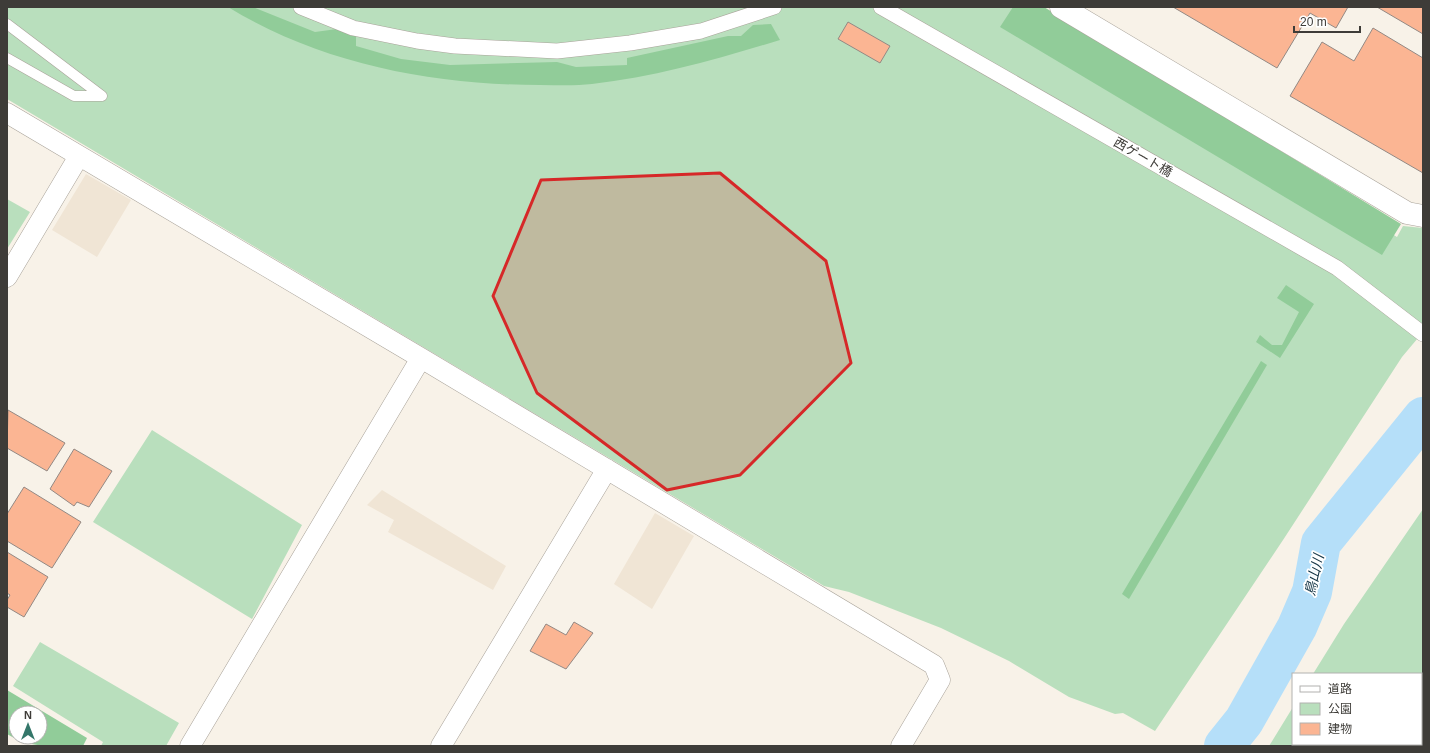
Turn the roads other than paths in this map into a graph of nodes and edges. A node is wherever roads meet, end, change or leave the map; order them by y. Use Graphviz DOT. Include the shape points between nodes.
graph roads {
  1 [pos="300,7"];
  2 [pos="774,7"];
  3 [pos="881,7"];
  4 [pos="1061,7"];
  5 [pos="7,24"];
  6 [pos="7,58"];
  7 [pos="7,113"];
  8 [pos="79,156"];
  9 [pos="1423,216"];
  10 [pos="7,277"];
  11 [pos="1421,332"];
  12 [pos="421,358"];
  13 [pos="607,469"];
  14 [pos="190,746"];
  15 [pos="441,746"];
  16 [pos="901,746"];
  1 -- 2 [label="street" via="353,28 416,41 455,46 557,51 630,43 701,31"];
  3 -- 11 [label="street, 西ゲート橋" via="1337,268"];
  4 -- 9 [label="street" via="1407,213"];
  5 -- 6 [label="lane" via="102,96 74,96"];
  7 -- 8 [label="street"];
  8 -- 10 [label="street"];
  8 -- 12 [label="street"];
  12 -- 13 [label="street"];
  12 -- 14 [label="street"];
  13 -- 15 [label="street"];
  13 -- 16 [label="street" via="934,665 940,680"];
}
